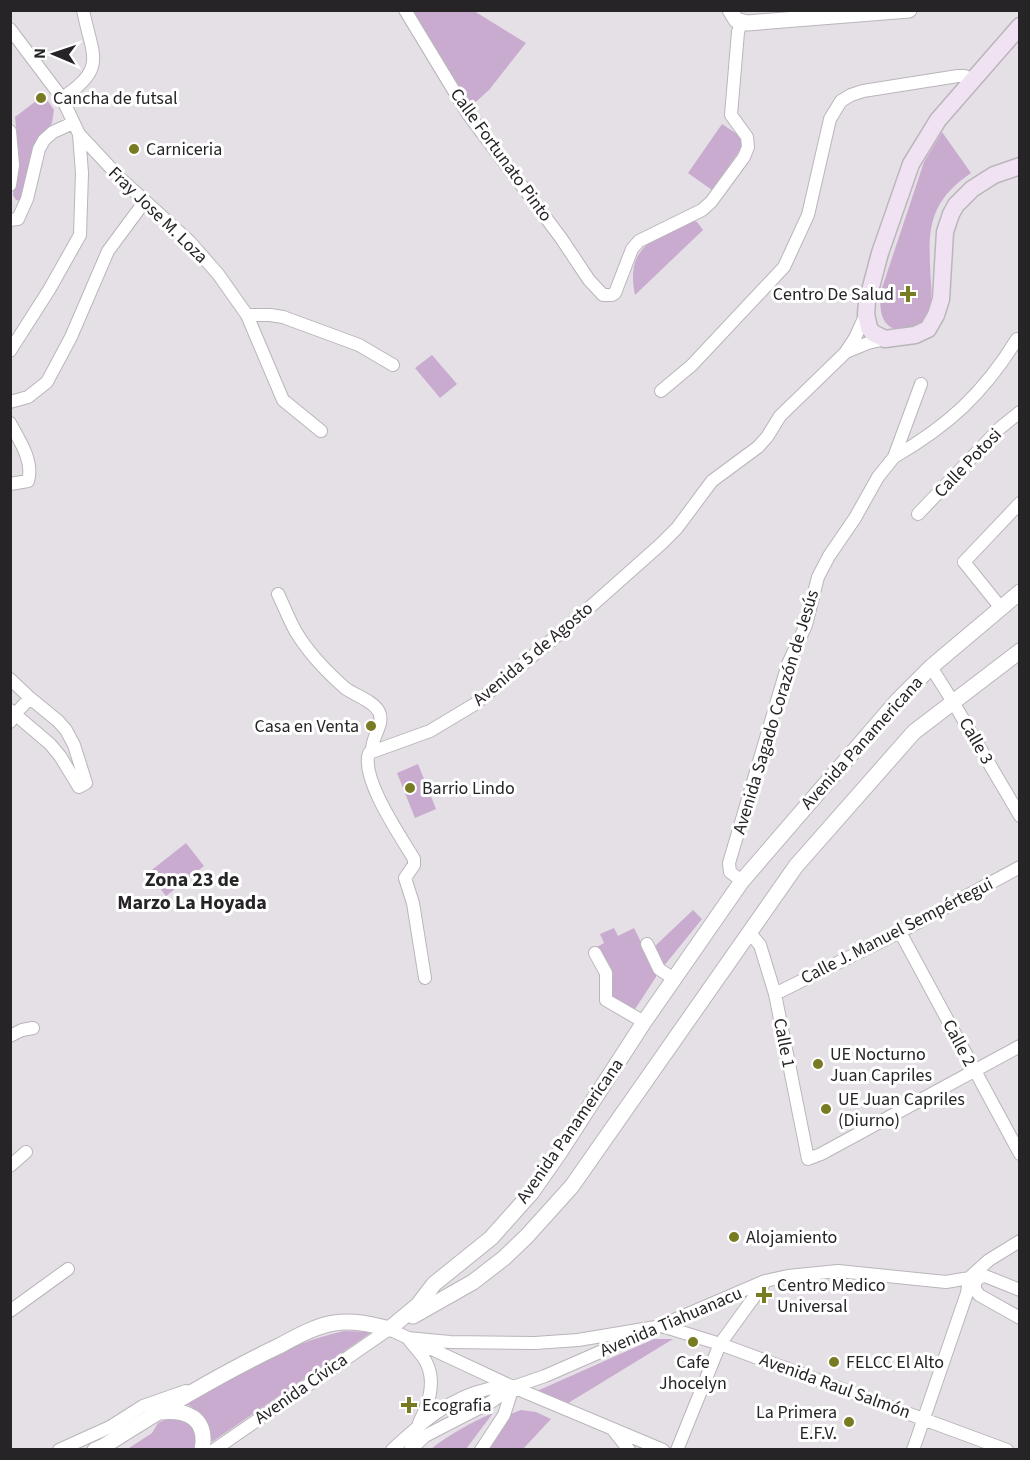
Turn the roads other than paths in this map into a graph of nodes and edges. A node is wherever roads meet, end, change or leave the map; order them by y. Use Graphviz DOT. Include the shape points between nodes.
graph roads {
  1 [pos="84,10"];
  2 [pos="405,10"];
  3 [pos="730,10"];
  4 [pos="909,10"];
  5 [pos="741,23"];
  6 [pos="1020,26"];
  7 [pos="10,29"];
  8 [pos="973,80"];
  9 [pos="62,98"];
  10 [pos="76,129"];
  11 [pos="10,131"];
  12 [pos="1020,166"];
  13 [pos="10,185"];
  14 [pos="145,201"];
  15 [pos="10,220"];
  16 [pos="866,314"];
  17 [pos="247,315"];
  18 [pos="885,339"];
  19 [pos="1017,339"];
  20 [pos="10,351"];
  21 [pos="845,353"];
  22 [pos="393,365"];
  23 [pos="921,384"];
  24 [pos="661,391"];
  25 [pos="10,402"];
  26 [pos="1020,412"];
  27 [pos="10,423"];
  28 [pos="321,431"];
  29 [pos="894,457"];
  30 [pos="10,484"];
  31 [pos="1020,503"];
  32 [pos="918,514"];
  33 [pos="1020,592"];
  34 [pos="278,594"];
  35 [pos="1000,608"];
  36 [pos="1020,651"];
  37 [pos="931,667"];
  38 [pos="10,679"];
  39 [pos="30,699"];
  40 [pos="953,702"];
  41 [pos="12,715"];
  42 [pos="372,751"];
  43 [pos="1020,816"];
  44 [pos="1020,867"];
  45 [pos="742,881"];
  46 [pos="749,932"];
  47 [pos="900,932"];
  48 [pos="647,944"];
  49 [pos="595,952"];
  50 [pos="425,978"];
  51 [pos="674,979"];
  52 [pos="775,994"];
  53 [pos="644,1022"];
  54 [pos="33,1028"];
  55 [pos="10,1036"];
  56 [pos="1020,1046"];
  57 [pos="974,1070"];
  58 [pos="26,1152"];
  59 [pos="1020,1154"];
  60 [pos="10,1166"];
  61 [pos="1020,1241"];
  62 [pos="68,1269"];
  63 [pos="972,1280"];
  64 [pos="765,1281"];
  65 [pos="1020,1290"];
  66 [pos="10,1311"];
  67 [pos="1020,1318"];
  68 [pos="662,1326"];
  69 [pos="389,1329"];
  70 [pos="407,1338"];
  71 [pos="720,1344"];
  72 [pos="201,1386"];
  73 [pos="513,1387"];
  74 [pos="157,1413"];
  75 [pos="924,1418"];
  76 [pos="417,1427"];
  77 [pos="611,1428"];
  78 [pos="59,1449"];
  79 [pos="95,1449"];
  80 [pos="202,1449"];
  81 [pos="214,1449"];
  82 [pos="392,1449"];
  83 [pos="410,1449"];
  84 [pos="481,1449"];
  85 [pos="629,1449"];
  86 [pos="663,1449"];
  87 [pos="676,1449"];
  88 [pos="913,1449"];
  89 [pos="1007,1449"];
  1 -- 9 [label="street" via="92,70 85,81"];
  2 -- 5 [label="street, Calle Fortunato Pinto" via="468,114 603,295 615,293 627,258 639,241 702,210 744,157 747,137 731,115"];
  3 -- 5 [label="street"];
  4 -- 5 [label="street"];
  6 -- 8 [label="main road"];
  7 -- 9 [label="street, Fray Jose M. Loza"];
  8 -- 16 [label="main road" via="938,120 911,164 880,253"];
  8 -- 24 [label="street" via="958,76 887,86 841,100 830,119 808,214 784,267 692,365"];
  9 -- 10 [label="street, Fray Jose M. Loza"];
  10 -- 14 [label="street, Fray Jose M. Loza"];
  10 -- 15 [label="street" via="53,132 45,140 39,149 27,199 18,219"];
  10 -- 20 [label="street" via="82,173 80,235"];
  11 -- 13 [label="street"];
  12 -- 18 [label="main road" via="972,189 951,214 945,232 940,299 928,329"];
  14 -- 17 [label="street, Fray Jose M. Loza" via="190,242"];
  14 -- 25 [label="street" via="108,251 47,382 28,397"];
  16 -- 18 [label="main road" via="873,333"];
  16 -- 21 [label="street, Avenida 5 de Agosto"];
  17 -- 22 [label="street" via="283,317 359,345"];
  17 -- 28 [label="street, Fray Jose M. Loza" via="283,400"];
  18 -- 21 [label="street, Avenida 5 de Agosto"];
  19 -- 29 [label="street" via="970,402 947,423"];
  21 -- 42 [label="street, Avenida 5 de Agosto" via="780,416 758,447 712,481 661,544 571,624 445,724"];
  23 -- 29 [label="street, Avenida Sagado Corazón de Jesús"];
  26 -- 32 [label="street, Calle Potosi"];
  27 -- 30 [label="street" via="27,458 30,474 28,481"];
  29 -- 45 [label="street, Avenida Sagado Corazón de Jesús" via="818,577 729,863 730,872"];
  31 -- 35 [label="street" via="964,562"];
  33 -- 35 [label="street, Avenida Panamericana"];
  34 -- 42 [label="street" via="311,652 346,689 380,713"];
  35 -- 37 [label="street, Avenida Panamericana"];
  36 -- 40 [label="street, Avenida Panamericana"];
  37 -- 40 [label="street, Calle 3"];
  37 -- 45 [label="street, Avenida Panamericana"];
  38 -- 39 [label="street"];
  39 -- 41 [label="street"];
  39 -- 41 [label="street" via="66,730 86,783 79,787 50,744"];
  40 -- 43 [label="street, Calle 3"];
  40 -- 46 [label="street, Avenida Panamericana" via="914,732 853,800 796,866"];
  42 -- 50 [label="street" via="368,774 414,860 405,878"];
  44 -- 47 [label="street, Calle J. Manuel Sempértegui"];
  45 -- 51 [label="street, Avenida Panamericana"];
  46 -- 52 [label="street, Calle 1" via="760,945"];
  46 -- 69 [label="street, Avenida Panamericana" via="572,1185 527,1236 472,1282"];
  47 -- 52 [label="street, Calle J. Manuel Sempértegui"];
  47 -- 57 [label="street, Calle 2"];
  48 -- 51 [label="street" via="659,969"];
  49 -- 53 [label="street" via="606,973 606,1000"];
  51 -- 53 [label="street, Avenida Panamericana"];
  52 -- 57 [label="street, Calle 1" via="808,1159"];
  53 -- 69 [label="street, Avenida Panamericana" via="532,1191 491,1238 434,1284 418,1305"];
  54 -- 55 [label="street"];
  56 -- 57 [label="street"];
  57 -- 59 [label="street, Calle 2"];
  58 -- 60 [label="street"];
  61 -- 63 [label="street" via="989,1260"];
  62 -- 66 [label="street"];
  63 -- 64 [label="street, Avenida Tiahuanacu" via="946,1282 838,1271"];
  63 -- 65 [label="street, Avenida Tiahuanacu" via="986,1276"];
  63 -- 67 [label="street" via="979,1295"];
  63 -- 75 [label="street"];
  64 -- 68 [label="street, Avenida Tiahuanacu"];
  64 -- 71 [label="street"];
  68 -- 70 [label="street" via="535,1343"];
  68 -- 71 [label="street, Avenida Raul Salmón"];
  68 -- 73 [label="street, Avenida Tiahuanacu"];
  69 -- 70 [label="street"];
  69 -- 72 [label="street" via="359,1322 332,1323"];
  69 -- 81 [label="street, Avenida Cívica"];
  70 -- 73 [label="street"];
  70 -- 76 [label="street" via="427,1364 431,1386"];
  71 -- 75 [label="street, Avenida Raul Salmón"];
  71 -- 87 [label="street"];
  72 -- 74 [label="street"];
  72 -- 78 [label="street" via="143,1406 110,1427"];
  73 -- 76 [label="street" via="488,1389 456,1401"];
  73 -- 77 [label="street"];
  73 -- 83 [label="street" via="425,1436"];
  73 -- 84 [label="street" via="504,1415"];
  74 -- 79 [label="street"];
  74 -- 80 [label="street" via="176,1410 190,1415 200,1424"];
  75 -- 88 [label="street"];
  75 -- 89 [label="street, Avenida Raul Salmón"];
  76 -- 82 [label="street"];
  77 -- 85 [label="street"];
  77 -- 86 [label="street"];
}
